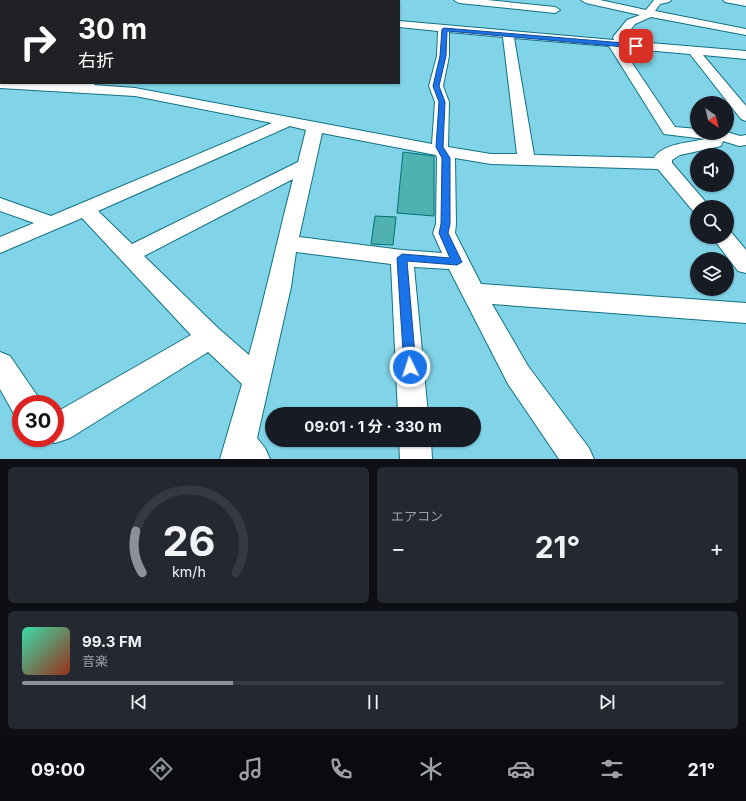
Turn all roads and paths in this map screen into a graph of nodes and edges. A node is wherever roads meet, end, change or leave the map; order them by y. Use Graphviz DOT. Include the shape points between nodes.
graph roads {
  1 [pos="459,0"];
  2 [pos="473,0"];
  3 [pos="586,0"];
  4 [pos="666,0"];
  5 [pos="728,0"];
  6 [pos="746,3"];
  7 [pos="555,10"];
  8 [pos="648,13"];
  9 [pos="400,24"];
  10 [pos="444,29"];
  11 [pos="746,32"];
  12 [pos="508,34"];
  13 [pos="618,45"];
  14 [pos="693,50"];
  15 [pos="746,55"];
  16 [pos="6,85"];
  17 [pos="83,86"];
  18 [pos="746,116"];
  19 [pos="289,121"];
  20 [pos="315,127"];
  21 [pos="746,128"];
  22 [pos="734,132"];
  23 [pos="690,134"];
  24 [pos="734,139"];
  25 [pos="720,140"];
  26 [pos="746,140"];
  27 [pos="443,151"];
  28 [pos="526,160"];
  29 [pos="663,164"];
  30 [pos="306,165"];
  31 [pos="694,200"];
  32 [pos="0,204"];
  33 [pos="84,209"];
  34 [pos="50,224"];
  35 [pos="287,243"];
  36 [pos="729,244"];
  37 [pos="0,246"];
  38 [pos="128,255"];
  39 [pos="402,258"];
  40 [pos="457,262"];
  41 [pos="746,265"];
  42 [pos="473,293"];
  43 [pos="746,313"];
  44 [pos="210,337"];
  45 [pos="0,364"];
  46 [pos="257,380"];
  47 [pos="19,395"];
  48 [pos="413,407"];
  49 [pos="64,424"];
  50 [pos="415,447"];
  51 [pos="243,454"];
  52 [pos="416,459"];
  53 [pos="578,459"];
  1 -- 2 [label="street"];
  2 -- 7 [label="street"];
  3 -- 8 [label="street"];
  4 -- 8 [label="street" via="657,2"];
  5 -- 6 [label="street"];
  8 -- 11 [label="street"];
  8 -- 13 [label="street" via="631,22 619,36"];
  9 -- 10 [label="street"];
  10 -- 12 [label="street"];
  10 -- 27 [label="street" via="443,56 436,86 442,102 440,147"];
  12 -- 13 [label="street"];
  12 -- 28 [label="street"];
  13 -- 14 [label="street"];
  13 -- 23 [label="street" via="670,132"];
  14 -- 15 [label="street"];
  14 -- 18 [label="street"];
  16 -- 17 [label="street"];
  17 -- 19 [label="street" via="134,92"];
  19 -- 20 [label="street"];
  19 -- 33 [label="street"];
  20 -- 27 [label="street"];
  20 -- 30 [label="street"];
  21 -- 22 [label="street"];
  24 -- 26 [label="street"];
  25 -- 29 [label="street" via="674,151 663,158"];
  27 -- 28 [label="street" via="491,159"];
  27 -- 40 [label="street" via="446,158 444,233"];
  28 -- 29 [label="street"];
  29 -- 31 [label="street"];
  30 -- 35 [label="street"];
  30 -- 38 [label="street"];
  32 -- 34 [label="street"];
  33 -- 34 [label="street"];
  33 -- 38 [label="street"];
  34 -- 37 [label="street"];
  35 -- 39 [label="street"];
  35 -- 46 [label="street"];
  36 -- 41 [label="street"];
  38 -- 44 [label="street"];
  39 -- 40 [label="street"];
  39 -- 48 [label="street"];
  40 -- 42 [label="street"];
  42 -- 43 [label="street"];
  42 -- 53 [label="street" via="518,375"];
  44 -- 46 [label="street"];
  44 -- 49 [label="street"];
  45 -- 47 [label="street"];
  46 -- 51 [label="street"];
  50 -- 52 [label="street"];
}
